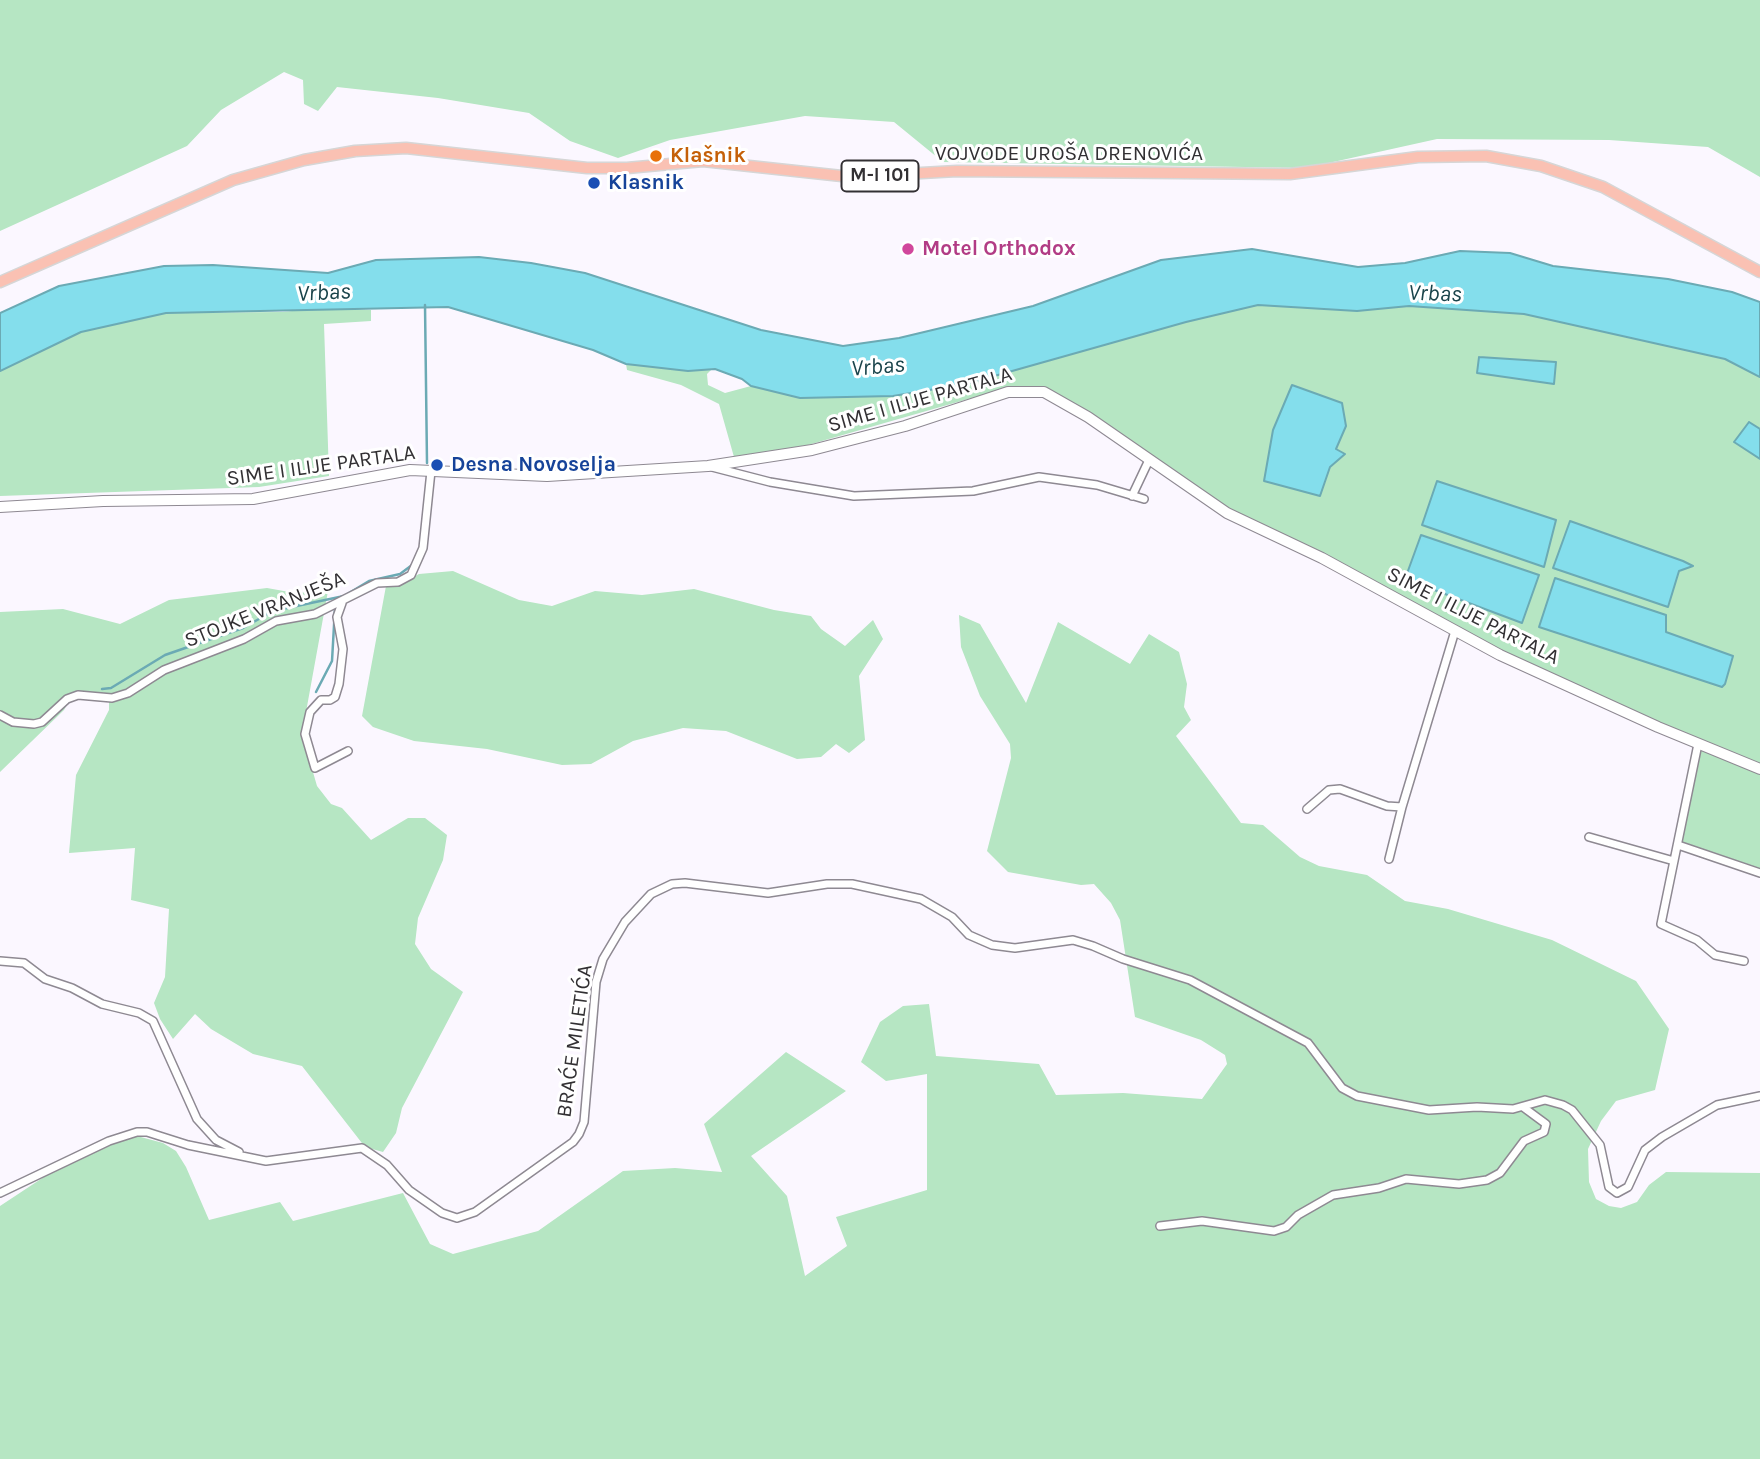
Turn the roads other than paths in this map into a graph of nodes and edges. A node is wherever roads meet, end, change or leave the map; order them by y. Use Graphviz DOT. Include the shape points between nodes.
graph roads {
  1 [pos="1760,272"];
  2 [pos="0,282"];
  3 [pos="1149,460"];
  4 [pos="708,466"];
  5 [pos="430,471"];
  6 [pos="1132,496"];
  7 [pos="1144,499"];
  8 [pos="0,507"];
  9 [pos="342,602"];
  10 [pos="1455,631"];
  11 [pos="0,715"];
  12 [pos="1698,744"];
  13 [pos="348,751"];
  14 [pos="1760,769"];
  15 [pos="1402,807"];
  16 [pos="1307,809"];
  17 [pos="1589,837"];
  18 [pos="1678,845"];
  19 [pos="1389,859"];
  20 [pos="1674,860"];
  21 [pos="1760,873"];
  22 [pos="0,961"];
  23 [pos="1744,961"];
  24 [pos="1760,1096"];
  25 [pos="1523,1107"];
  26 [pos="250,1157"];
  27 [pos="0,1193"];
  28 [pos="1160,1226"];
  1 -- 2 [label="main road, VOJVODE UROŠA DRENOVIĆA / M-I 101" via="1594,183 1533,164 1486,156 1418,156 1290,174 957,171 851,177 703,161 587,168 406,148 304,160 233,180"];
  3 -- 4 [label="street, SIME I ILIJE PARTALA" via="1044,391 1024,390 812,450"];
  3 -- 6 [label="street"];
  3 -- 10 [label="street, SIME I ILIJE PARTALA" via="1227,513 1322,558"];
  4 -- 5 [label="street, SIME I ILIJE PARTALA" via="586,475"];
  4 -- 6 [label="street" via="854,496 973,491 1039,477 1097,485"];
  5 -- 8 [label="street, SIME I ILIJE PARTALA" via="391,472 254,499"];
  5 -- 9 [label="street, STOJKE VRANJEŠA" via="423,548 416,570 398,582 377,583"];
  6 -- 7 [label="street"];
  9 -- 11 [label="street, STOJKE VRANJEŠA" via="316,614 276,621 244,639 164,670 128,693 67,699 42,722 26,724"];
  9 -- 13 [label="street" via="337,617 343,649 339,684 335,697 321,700 310,712 305,734 315,768"];
  10 -- 12 [label="street, SIME I ILIJE PARTALA"];
  10 -- 15 [label="street"];
  12 -- 14 [label="street, SIME I ILIJE PARTALA"];
  12 -- 18 [label="street"];
  15 -- 16 [label="street" via="1339,789 1329,790"];
  15 -- 19 [label="street"];
  17 -- 20 [label="street"];
  18 -- 20 [label="street"];
  18 -- 21 [label="street"];
  20 -- 23 [label="street" via="1663,927 1697,940 1715,955"];
  22 -- 26 [label="street" via="24,963 45,979 153,1021 197,1119 216,1140"];
  24 -- 25 [label="street, BRAĆE MILETIĆA" via="1717,1105 1662,1137 1645,1150 1628,1187 1621,1192 1610,1189 1600,1145 1572,1110 1545,1100"];
  25 -- 26 [label="street, BRAĆE MILETIĆA" via="1429,1110 1357,1096 1342,1088 1308,1043 1191,980 1073,940 1015,948 992,945 969,935 952,917 921,899 852,884 768,893 685,883 651,894 625,922 603,959 596,982 584,1122 579,1133 485,1208 457,1218 442,1213 362,1149 276,1161"];
  25 -- 28 [label="street" via="1546,1124 1545,1132 1524,1141 1500,1173 1487,1180 1459,1184 1406,1179 1333,1195 1280,1230 1202,1221"];
  26 -- 27 [label="street" via="137,1132 76,1155"];
}
